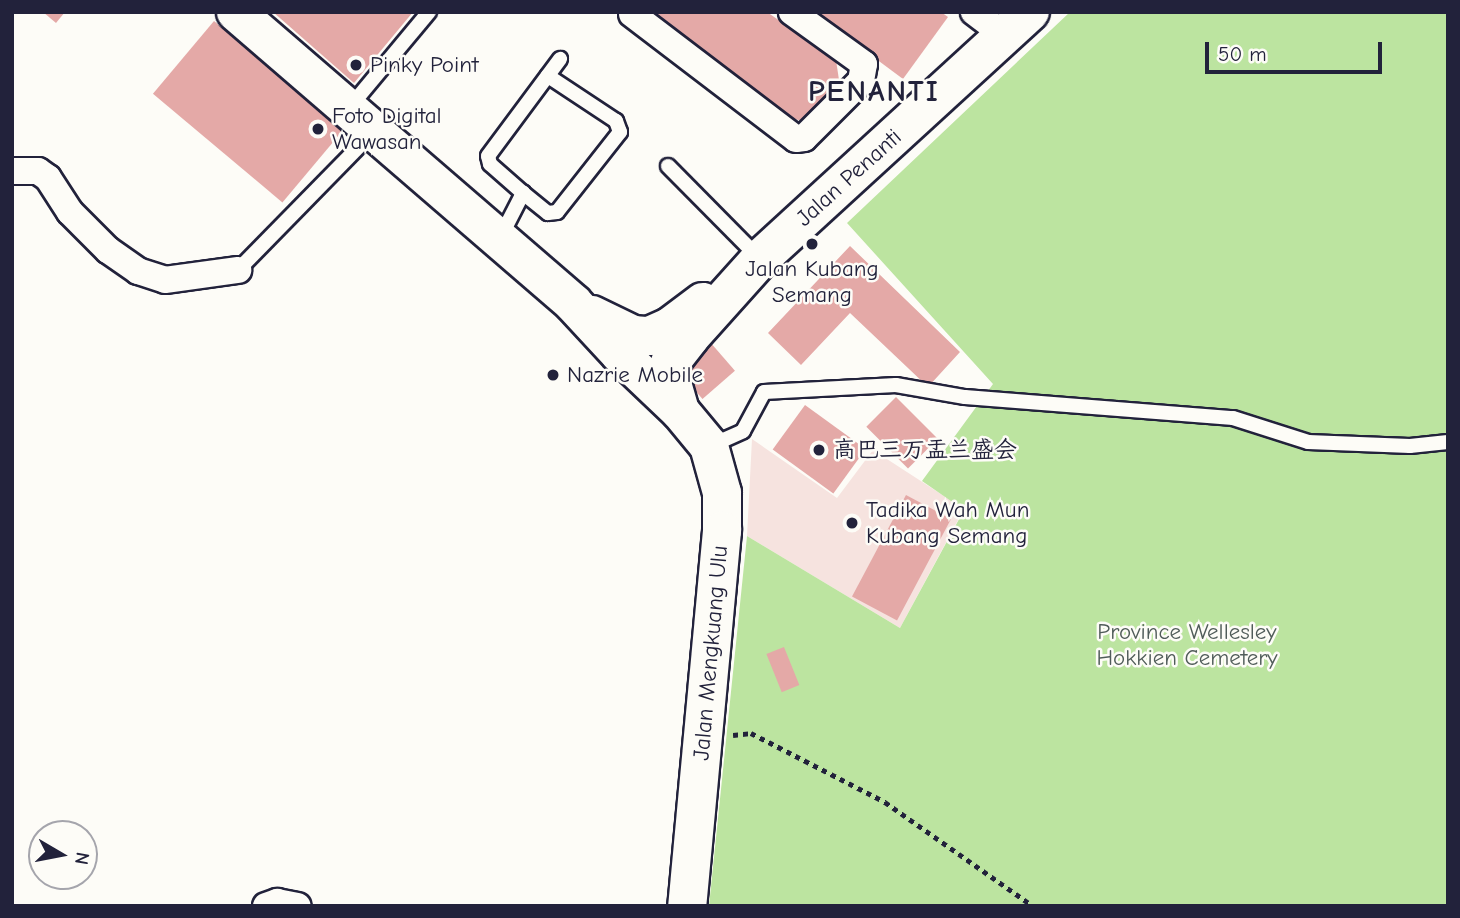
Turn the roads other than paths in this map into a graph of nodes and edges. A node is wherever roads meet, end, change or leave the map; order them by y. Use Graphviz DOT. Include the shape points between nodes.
graph roads {
  1 [pos="236,12"];
  2 [pos="429,12"];
  3 [pos="792,12"];
  4 [pos="974,12"];
  5 [pos="632,14"];
  6 [pos="1018,23"];
  7 [pos="560,60"];
  8 [pos="548,76"];
  9 [pos="361,120"];
  10 [pos="668,166"];
  11 [pos="12,171"];
  12 [pos="523,193"];
  13 [pos="499,239"];
  14 [pos="760,259"];
  15 [pos="237,270"];
  16 [pos="573,303"];
  17 [pos="680,411"];
  18 [pos="1448,443"];
  19 [pos="709,446"];
  20 [pos="266,906"];
  21 [pos="298,906"];
  22 [pos="687,906"];
  1 -- 9 [label="main road"];
  2 -- 9 [label="lane"];
  3 -- 5 [label="street" via="864,64 860,81 804,138 796,139"];
  4 -- 6 [label="street"];
  6 -- 14 [label="main road, Jalan Penanti"];
  7 -- 8 [label="lane"];
  8 -- 12 [label="lane" via="488,156 490,164"];
  8 -- 12 [label="lane" via="616,121 620,132 557,212 548,213"];
  9 -- 13 [label="main road"];
  9 -- 15 [label="lane"];
  10 -- 14 [label="lane"];
  11 -- 15 [label="street" via="38,171 48,178 70,212 108,250 138,271 165,280"];
  12 -- 13 [label="lane"];
  13 -- 16 [label="main road"];
  14 -- 16 [label="main road, Jalan Penanti" via="671,326 649,336 611,326"];
  14 -- 17 [label="main road, Jalan Penanti" via="670,363"];
  16 -- 17 [label="main road, Jalan Mengkuang Ulu"];
  17 -- 19 [label="main road, Jalan Mengkuang Ulu"];
  18 -- 19 [label="lane" via="1308,442 1233,418 965,397 896,385 764,393 743,431"];
  19 -- 22 [label="main road, Jalan Mengkuang Ulu" via="722,493 722,531"];
  20 -- 21 [label="street" via="277,902"];
}
